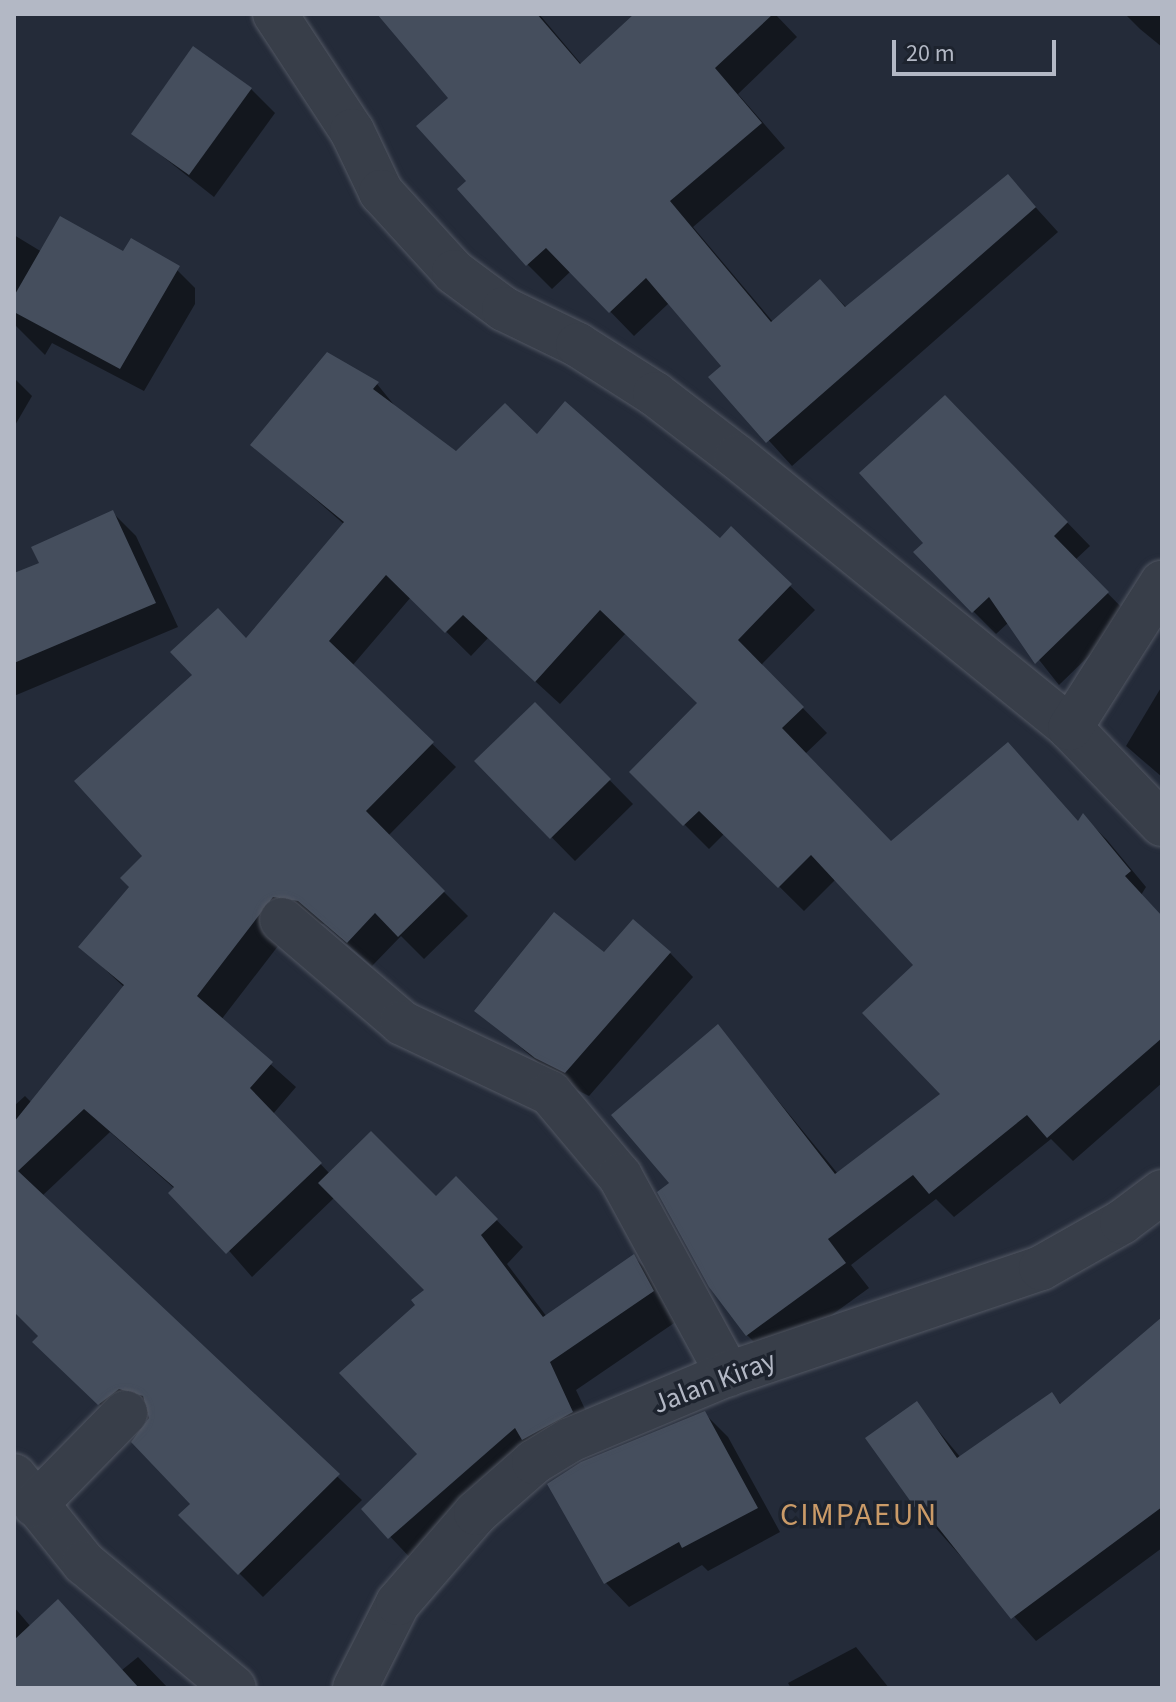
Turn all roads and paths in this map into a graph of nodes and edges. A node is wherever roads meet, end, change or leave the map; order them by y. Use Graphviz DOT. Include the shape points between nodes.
graph roads {
  1 [pos="275,14"];
  2 [pos="1162,583"];
  3 [pos="1070,728"];
  4 [pos="1162,824"];
  5 [pos="282,920"];
  6 [pos="1162,1192"];
  7 [pos="728,1374"];
  8 [pos="125,1413"];
  9 [pos="24,1491"];
  10 [pos="234,1688"];
  11 [pos="355,1688"];
  1 -- 3 [label="street" via="352,131 381,192 454,272 504,309 578,345 655,394"];
  2 -- 3 [label="street"];
  3 -- 4 [label="street"];
  5 -- 7 [label="street" via="402,1023 550,1093 620,1176"];
  6 -- 7 [label="street, Jalan Kiray" via="1122,1222 1041,1268"];
  7 -- 11 [label="street, Jalan Kiray" via="570,1440 534,1462 476,1513 398,1603"];
  8 -- 9 [label="street"];
  9 -- 10 [label="street" via="84,1563"];
}
